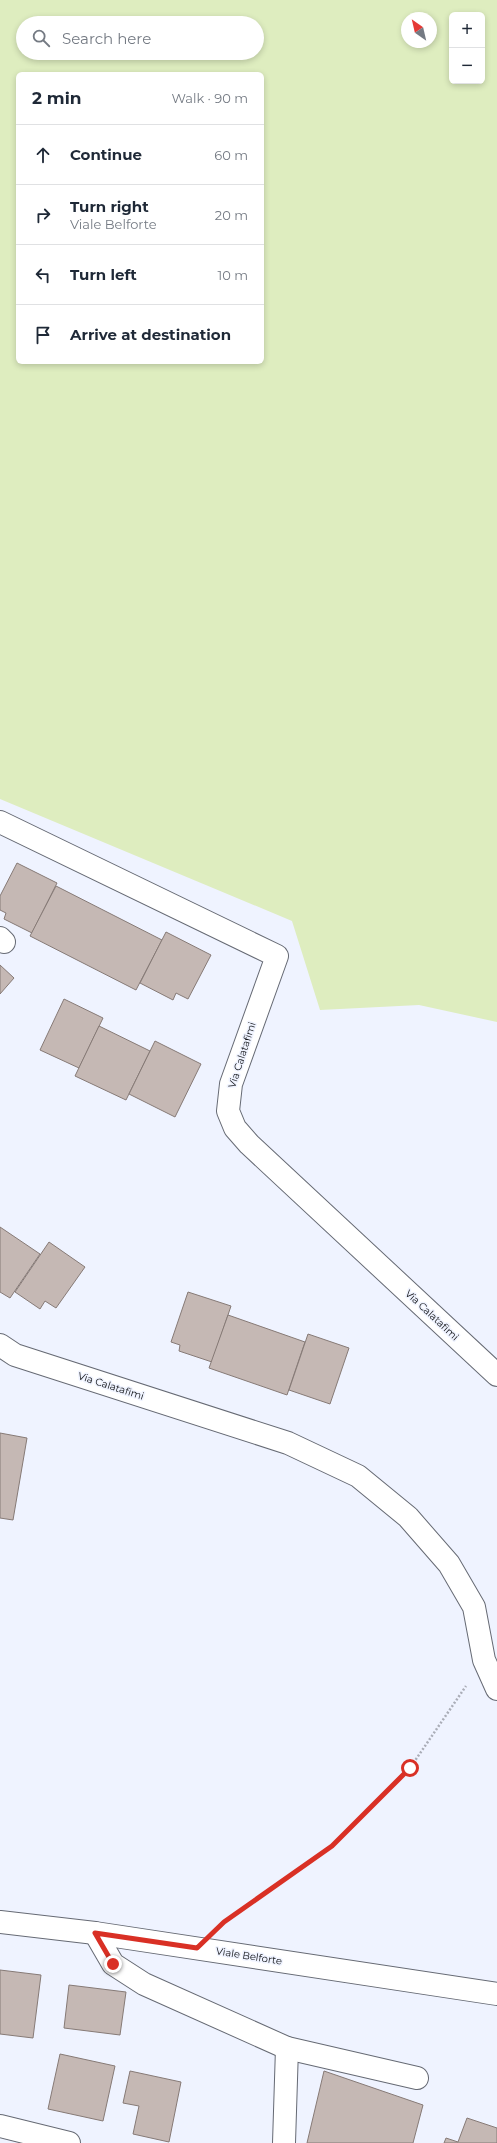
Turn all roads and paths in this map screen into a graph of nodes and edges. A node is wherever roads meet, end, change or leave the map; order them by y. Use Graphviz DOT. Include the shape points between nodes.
graph roads {
  1 [pos="0,822"];
  2 [pos="0,1345"];
  3 [pos="497,1375"];
  4 [pos="484,1660"];
  5 [pos="497,1689"];
  6 [pos="0,1922"];
  7 [pos="95,1933"];
  8 [pos="197,1948"];
  9 [pos="497,1994"];
  10 [pos="287,2048"];
  11 [pos="417,2078"];
  12 [pos="0,2126"];
  13 [pos="69,2143"];
  14 [pos="284,2143"];
  1 -- 3 [label="street, Via Calatafimi" via="277,956 231,1084 228,1111 235,1128 249,1144"];
  2 -- 4 [label="street, Via Calatafimi" via="15,1355 288,1443 358,1476 408,1517 449,1564 474,1607"];
  4 -- 5 [label="street, Via Calatafimi"];
  4 -- 8 [label="path" via="410,1768 332,1846 224,1922"];
  6 -- 7 [label="street, Viale Belforte"];
  7 -- 8 [label="street, Viale Belforte"];
  7 -- 10 [label="street" via="113,1964 144,1984"];
  8 -- 9 [label="street, Viale Belforte"];
  10 -- 11 [label="street"];
  10 -- 14 [label="street"];
  12 -- 13 [label="street"];
}
